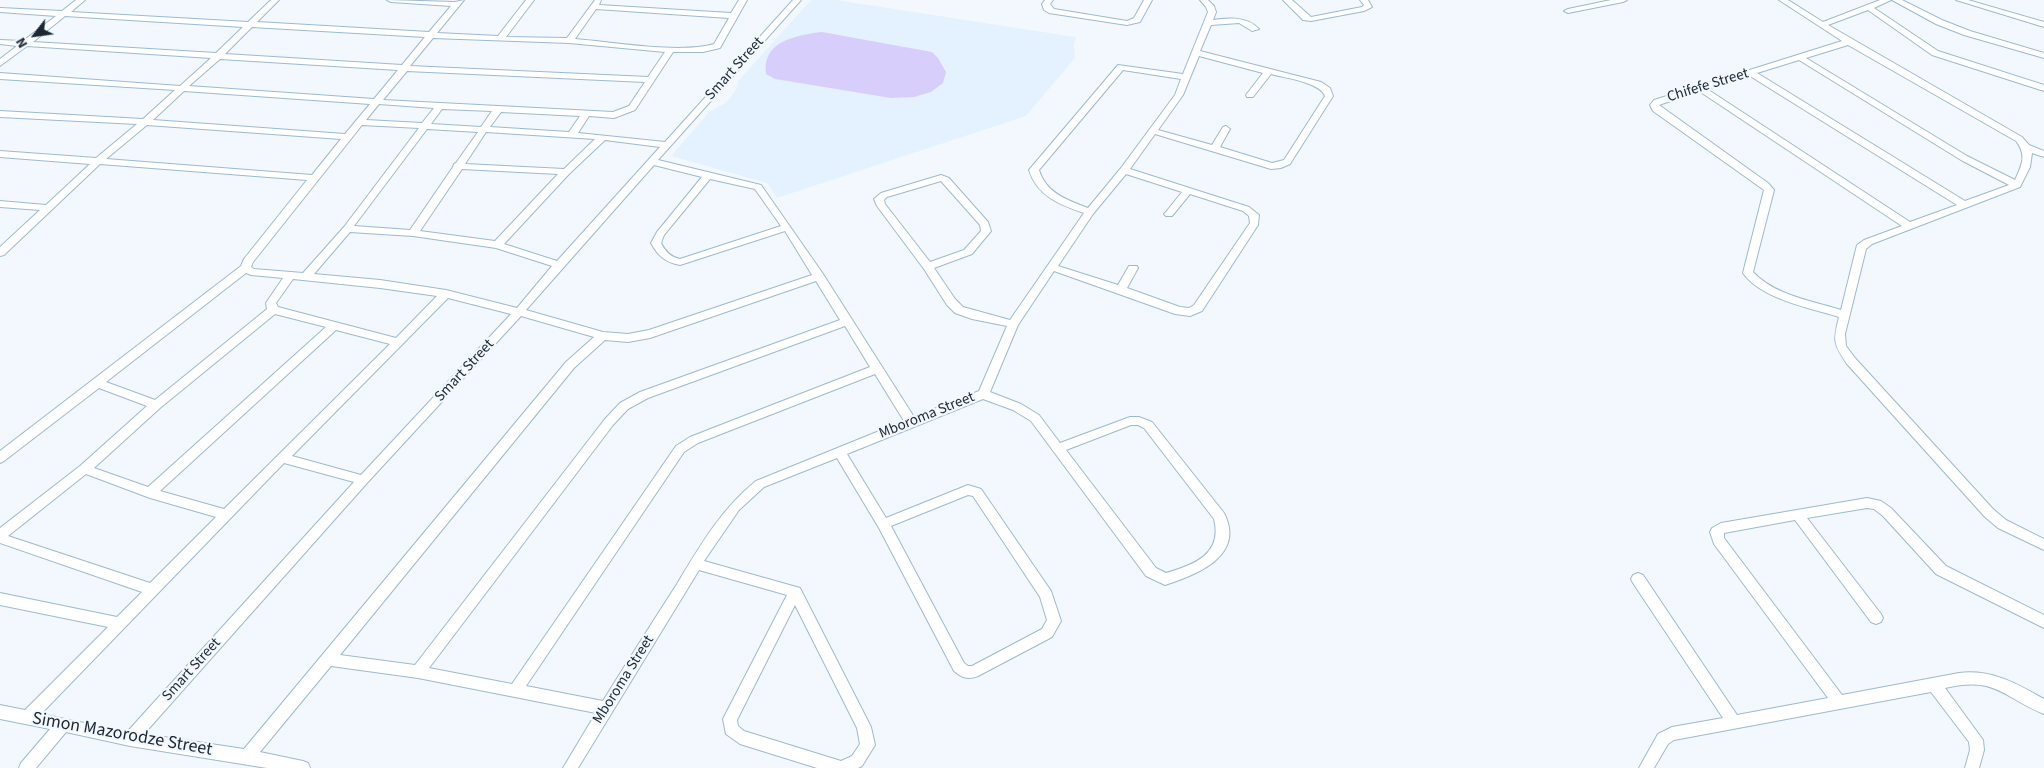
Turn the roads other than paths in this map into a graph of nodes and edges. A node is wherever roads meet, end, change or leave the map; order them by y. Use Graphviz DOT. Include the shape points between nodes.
graph roads {
  1 [pos="81,0"];
  2 [pos="276,0"];
  3 [pos="391,0"];
  4 [pos="530,0"];
  5 [pos="743,0"];
  6 [pos="797,0"];
  7 [pos="1049,0"];
  8 [pos="1148,0"];
  9 [pos="1204,0"];
  10 [pos="1287,0"];
  11 [pos="1364,0"];
  12 [pos="1624,0"];
  13 [pos="1783,0"];
  14 [pos="1888,0"];
  15 [pos="1896,0"];
  16 [pos="1960,0"];
  17 [pos="458,2"];
  18 [pos="596,4"];
  19 [pos="1868,7"];
  20 [pos="0,10"];
  21 [pos="1568,11"];
  22 [pos="64,14"];
  23 [pos="734,16"];
  24 [pos="251,24"];
  25 [pos="1207,24"];
  26 [pos="1822,25"];
  27 [pos="2044,25"];
  28 [pos="1255,29"];
  29 [pos="433,34"];
  30 [pos="500,38"];
  31 [pos="569,40"];
  32 [pos="0,42"];
  33 [pos="1849,42"];
  34 [pos="25,43"];
  35 [pos="670,50"];
  36 [pos="1197,53"];
  37 [pos="219,55"];
  38 [pos="2044,56"];
  39 [pos="1799,57"];
  40 [pos="0,63"];
  41 [pos="404,68"];
  42 [pos="1268,72"];
  43 [pos="1752,73"];
  44 [pos="0,76"];
  45 [pos="1187,77"];
  46 [pos="650,80"];
  47 [pos="182,88"];
  48 [pos="1700,88"];
  49 [pos="2044,88"];
  50 [pos="1250,95"];
  51 [pos="376,101"];
  52 [pos="440,106"];
  53 [pos="498,109"];
  54 [pos="0,114"];
  55 [pos="586,114"];
  56 [pos="145,122"];
  57 [pos="360,122"];
  58 [pos="426,125"];
  59 [pos="483,129"];
  60 [pos="1226,129"];
  61 [pos="1152,131"];
  62 [pos="572,135"];
  63 [pos="347,137"];
  64 [pos="603,137"];
  65 [pos="668,145"];
  66 [pos="1215,148"];
  67 [pos="2028,148"];
  68 [pos="0,154"];
  69 [pos="2044,154"];
  70 [pos="97,162"];
  71 [pos="653,162"];
  72 [pos="457,166"];
  73 [pos="1124,170"];
  74 [pos="566,172"];
  75 [pos="709,174"];
  76 [pos="314,178"];
  77 [pos="2017,185"];
  78 [pos="1187,191"];
  79 [pos="0,204"];
  80 [pos="1964,206"];
  81 [pos="48,208"];
  82 [pos="1090,212"];
  83 [pos="1170,214"];
  84 [pos="1909,226"];
  85 [pos="787,227"];
  86 [pos="347,229"];
  87 [pos="413,232"];
  88 [pos="497,245"];
  89 [pos="0,252"];
  90 [pos="559,265"];
  91 [pos="928,267"];
  92 [pos="1052,267"];
  93 [pos="246,268"];
  94 [pos="1133,268"];
  95 [pos="290,276"];
  96 [pos="819,276"];
  97 [pos="306,277"];
  98 [pos="1121,290"];
  99 [pos="446,294"];
  100 [pos="273,310"];
  101 [pos="519,312"];
  102 [pos="1845,315"];
  103 [pos="848,321"];
  104 [pos="1013,324"];
  105 [pos="333,327"];
  106 [pos="604,336"];
  107 [pos="398,342"];
  108 [pos="878,368"];
  109 [pos="98,383"];
  110 [pos="983,394"];
  111 [pos="156,405"];
  112 [pos="911,422"];
  113 [pos="1058,448"];
  114 [pos="839,451"];
  115 [pos="0,458"];
  116 [pos="282,458"];
  117 [pos="84,469"];
  118 [pos="363,480"];
  119 [pos="150,493"];
  120 [pos="1797,514"];
  121 [pos="225,515"];
  122 [pos="884,524"];
  123 [pos="0,536"];
  124 [pos="2044,545"];
  125 [pos="696,564"];
  126 [pos="1638,579"];
  127 [pos="153,590"];
  128 [pos="796,592"];
  129 [pos="0,599"];
  130 [pos="1876,618"];
  131 [pos="2044,622"];
  132 [pos="119,623"];
  133 [pos="327,659"];
  134 [pos="418,672"];
  135 [pos="1935,686"];
  136 [pos="515,691"];
  137 [pos="1839,702"];
  138 [pos="2044,706"];
  139 [pos="606,708"];
  140 [pos="0,712"];
  141 [pos="28,717"];
  142 [pos="1734,722"];
  143 [pos="63,725"];
  144 [pos="130,739"];
  145 [pos="247,757"];
  146 [pos="26,768"];
  147 [pos="303,768"];
  148 [pos="570,768"];
  149 [pos="841,768"];
  150 [pos="1646,768"];
  151 [pos="1972,768"];
  1 -- 22 [label="street"];
  2 -- 24 [label="street"];
  3 -- 17 [label="street"];
  4 -- 30 [label="street"];
  5 -- 23 [label="street"];
  6 -- 65 [label="street, Smart Street"];
  7 -- 8 [label="street" via="1047,8 1052,11 1127,23 1137,20"];
  9 -- 25 [label="street, Mboroma Street" via="1212,12"];
  10 -- 11 [label="street" via="1311,19 1368,7"];
  12 -- 21 [label="street"];
  13 -- 26 [label="street"];
  14 -- 19 [label="street"];
  15 -- 38 [label="street" via="1967,33"];
  16 -- 27 [label="street"];
  17 -- 29 [label="street"];
  18 -- 23 [label="street"];
  18 -- 31 [label="street"];
  19 -- 26 [label="street"];
  19 -- 49 [label="street" via="1934,53"];
  20 -- 22 [label="street"];
  22 -- 24 [label="street"];
  22 -- 34 [label="street"];
  23 -- 35 [label="street" via="716,46 703,50"];
  24 -- 29 [label="street"];
  24 -- 37 [label="street"];
  25 -- 28 [label="street" via="1241,21"];
  25 -- 36 [label="street, Mboroma Street"];
  26 -- 33 [label="street"];
  29 -- 30 [label="street"];
  29 -- 41 [label="street"];
  30 -- 31 [label="street"];
  31 -- 35 [label="street"];
  32 -- 34 [label="street"];
  33 -- 39 [label="street, Chifefe Street"];
  33 -- 67 [label="street" via="2019,139"];
  34 -- 37 [label="street"];
  34 -- 40 [label="street"];
  35 -- 46 [label="street"];
  36 -- 42 [label="street"];
  36 -- 45 [label="street, Mboroma Street"];
  37 -- 41 [label="street"];
  37 -- 47 [label="street"];
  39 -- 43 [label="street, Chifefe Street"];
  39 -- 77 [label="street" via="1964,158"];
  41 -- 46 [label="street"];
  41 -- 51 [label="street"];
  42 -- 50 [label="street"];
  42 -- 66 [label="street" via="1318,84 1327,90 1329,96 1287,162 1271,166"];
  43 -- 48 [label="street, Chifefe Street"];
  43 -- 80 [label="street"];
  44 -- 47 [label="street"];
  45 -- 61 [label="street, Mboroma Street"];
  45 -- 82 [label="street" via="1121,67 1034,170 1049,194"];
  46 -- 55 [label="street" via="626,112"];
  47 -- 51 [label="street"];
  47 -- 56 [label="street"];
  48 -- 84 [label="street"];
  48 -- 102 [label="street, Chifefe Street" via="1654,105 1769,190 1748,273 1751,278 1769,290"];
  51 -- 52 [label="street"];
  51 -- 57 [label="street"];
  52 -- 53 [label="street"];
  52 -- 58 [label="street"];
  53 -- 55 [label="street"];
  53 -- 59 [label="street"];
  54 -- 56 [label="street"];
  55 -- 62 [label="street"];
  56 -- 63 [label="street"];
  56 -- 70 [label="street"];
  57 -- 58 [label="street"];
  57 -- 63 [label="street"];
  58 -- 59 [label="street"];
  58 -- 86 [label="street"];
  59 -- 62 [label="street"];
  59 -- 72 [label="street"];
  60 -- 66 [label="street"];
  61 -- 66 [label="street"];
  61 -- 73 [label="street, Mboroma Street"];
  62 -- 64 [label="street"];
  63 -- 76 [label="street"];
  64 -- 65 [label="street"];
  64 -- 74 [label="street"];
  65 -- 71 [label="street, Smart Street"];
  67 -- 69 [label="street"];
  67 -- 77 [label="street" via="2029,156"];
  68 -- 70 [label="street"];
  70 -- 76 [label="street"];
  70 -- 81 [label="street"];
  71 -- 75 [label="street"];
  71 -- 90 [label="street, Smart Street"];
  72 -- 74 [label="street"];
  72 -- 87 [label="street"];
  73 -- 78 [label="street"];
  73 -- 82 [label="street, Mboroma Street"];
  74 -- 88 [label="street"];
  75 -- 85 [label="street" via="758,187"];
  75 -- 85 [label="street" via="660,234 656,243 669,260 680,262"];
  76 -- 93 [label="street" via="248,261"];
  77 -- 80 [label="street"];
  78 -- 83 [label="street"];
  78 -- 98 [label="street" via="1246,209 1254,215 1254,223 1198,308 1190,312 1179,311"];
  79 -- 81 [label="street"];
  80 -- 84 [label="street"];
  81 -- 89 [label="street"];
  82 -- 92 [label="street, Mboroma Street"];
  84 -- 102 [label="street" via="1861,247"];
  85 -- 96 [label="street"];
  86 -- 87 [label="street"];
  86 -- 97 [label="street"];
  87 -- 88 [label="street"];
  88 -- 90 [label="street"];
  90 -- 101 [label="street, Smart Street"];
  91 -- 91 [label="street" via="879,199 941,178 985,224 986,231 968,252"];
  91 -- 104 [label="street" via="959,310"];
  92 -- 98 [label="street"];
  92 -- 104 [label="street, Mboroma Street"];
  93 -- 95 [label="street" via="251,272"];
  93 -- 109 [label="street"];
  94 -- 98 [label="street"];
  95 -- 97 [label="street"];
  95 -- 100 [label="street" via="271,303"];
  96 -- 103 [label="street"];
  96 -- 106 [label="street" via="650,334 628,338"];
  97 -- 99 [label="street"];
  99 -- 101 [label="street"];
  99 -- 107 [label="street"];
  100 -- 105 [label="street"];
  100 -- 111 [label="street"];
  101 -- 106 [label="street"];
  101 -- 118 [label="street, Smart Street"];
  102 -- 124 [label="street" via="1840,334 1841,346 1850,361 1989,513 2016,532"];
  103 -- 108 [label="street"];
  103 -- 134 [label="street" via="644,395 624,406"];
  104 -- 110 [label="street, Mboroma Street"];
  105 -- 107 [label="street"];
  105 -- 119 [label="street"];
  106 -- 133 [label="street" via="570,365"];
  107 -- 116 [label="street"];
  108 -- 112 [label="street"];
  108 -- 136 [label="street" via="694,440 680,449"];
  109 -- 111 [label="street"];
  109 -- 115 [label="street"];
  110 -- 112 [label="street, Mboroma Street"];
  110 -- 113 [label="street" via="1027,412"];
  111 -- 117 [label="street"];
  112 -- 114 [label="street, Mboroma Street"];
  113 -- 113 [label="street" via="1151,572 1165,579 1181,574 1211,559 1219,549 1224,527 1220,517 1148,425 1130,421"];
  114 -- 122 [label="street"];
  114 -- 125 [label="street, Mboroma Street" via="760,484 744,496"];
  116 -- 118 [label="street"];
  116 -- 121 [label="street"];
  117 -- 119 [label="street"];
  117 -- 123 [label="street"];
  118 -- 144 [label="street, Smart Street"];
  119 -- 121 [label="street"];
  120 -- 130 [label="street"];
  120 -- 131 [label="street" via="1867,503 1877,505 1941,570"];
  120 -- 137 [label="street" via="1722,528 1716,532 1718,540"];
  121 -- 127 [label="street"];
  122 -- 122 [label="street" via="965,672 973,672 1047,633 1054,621 1046,595 977,492 968,490"];
  123 -- 127 [label="street"];
  125 -- 128 [label="street"];
  125 -- 139 [label="street, Mboroma Street"];
  126 -- 142 [label="street"];
  127 -- 132 [label="street"];
  128 -- 149 [label="street" via="864,727 868,745 857,761"];
  128 -- 149 [label="street" via="730,719 731,728 740,736"];
  129 -- 132 [label="street"];
  132 -- 141 [label="street"];
  133 -- 134 [label="street"];
  133 -- 145 [label="street"];
  134 -- 136 [label="street"];
  135 -- 137 [label="street"];
  135 -- 138 [label="street" via="1966,678 1986,679"];
  135 -- 151 [label="street" via="1976,740"];
  136 -- 139 [label="street"];
  137 -- 142 [label="street"];
  139 -- 148 [label="street, Mboroma Street"];
  140 -- 141 [label="street, Simon Mazorodze Street"];
  141 -- 143 [label="street, Simon Mazorodze Street"];
  142 -- 150 [label="street" via="1672,734 1663,740"];
  143 -- 144 [label="street, Simon Mazorodze Street"];
  143 -- 146 [label="street"];
  144 -- 145 [label="street, Simon Mazorodze Street"];
  145 -- 147 [label="street, Simon Mazorodze Street"];
}
